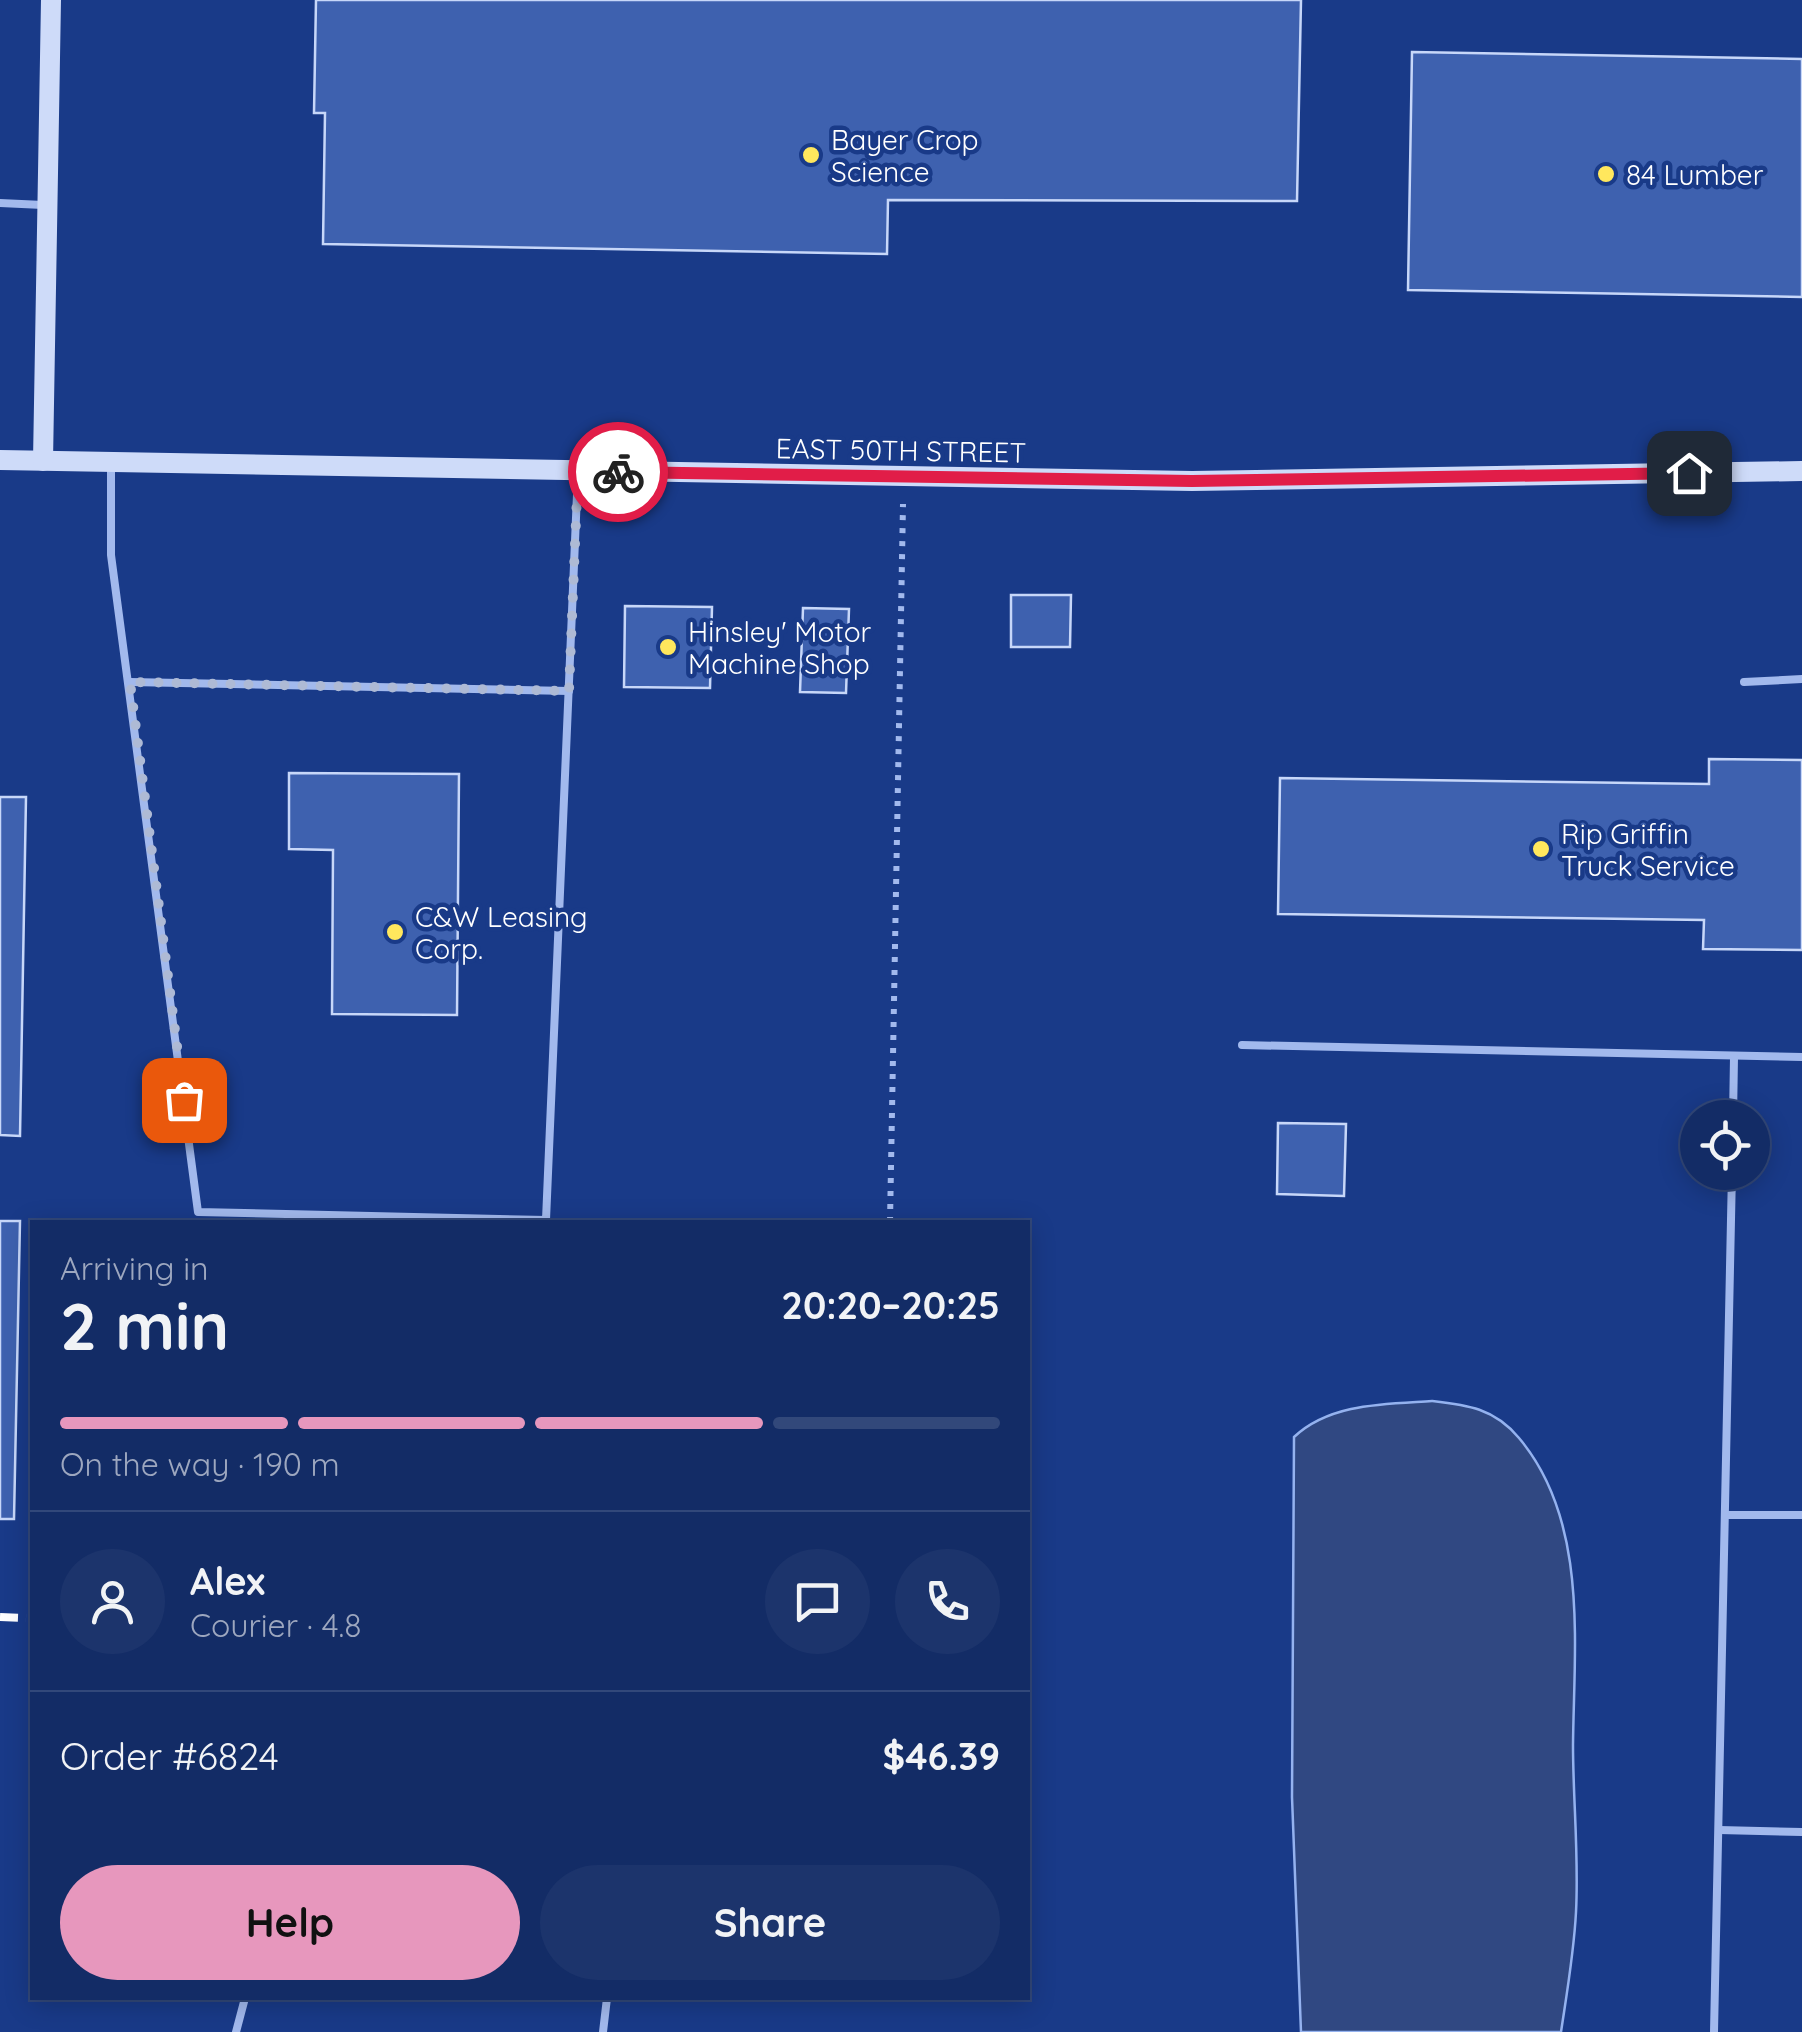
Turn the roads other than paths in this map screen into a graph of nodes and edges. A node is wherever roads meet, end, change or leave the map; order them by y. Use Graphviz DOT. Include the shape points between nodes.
graph roads {
  1 [pos="51,0"];
  2 [pos="0,203"];
  3 [pos="48,205"];
  4 [pos="0,460"];
  5 [pos="43,461"];
  6 [pos="111,462"];
  7 [pos="1802,470"];
  8 [pos="578,471"];
  9 [pos="1802,679"];
  10 [pos="130,682"];
  11 [pos="1744,682"];
  12 [pos="569,691"];
  13 [pos="1242,1045"];
  14 [pos="1734,1057"];
  15 [pos="1802,1057"];
  16 [pos="1733,1100"];
  17 [pos="1732,1190"];
  18 [pos="1725,1514"];
  19 [pos="1802,1515"];
  20 [pos="1718,1830"];
  21 [pos="1802,1832"];
  22 [pos="244,2000"];
  23 [pos="607,2000"];
  24 [pos="236,2032"];
  25 [pos="603,2032"];
  26 [pos="1714,2032"];
  1 -- 3 [label="main road"];
  2 -- 3 [label="lane"];
  3 -- 5 [label="main road"];
  4 -- 5 [label="main road, EAST 50TH STREET"];
  5 -- 6 [label="main road, EAST 50TH STREET"];
  6 -- 8 [label="main road, EAST 50TH STREET"];
  6 -- 10 [label="lane" via="112,556"];
  7 -- 8 [label="main road, EAST 50TH STREET" via="1230,480"];
  8 -- 12 [label="lane"];
  9 -- 11 [label="lane"];
  10 -- 12 [label="lane"];
  10 -- 12 [label="lane" via="198,1212 546,1220"];
  13 -- 14 [label="lane"];
  14 -- 15 [label="lane"];
  14 -- 16 [label="lane"];
  17 -- 18 [label="lane"];
  18 -- 19 [label="lane"];
  18 -- 20 [label="lane"];
  20 -- 21 [label="lane"];
  20 -- 26 [label="lane"];
  22 -- 24 [label="lane"];
  23 -- 25 [label="lane"];
}
